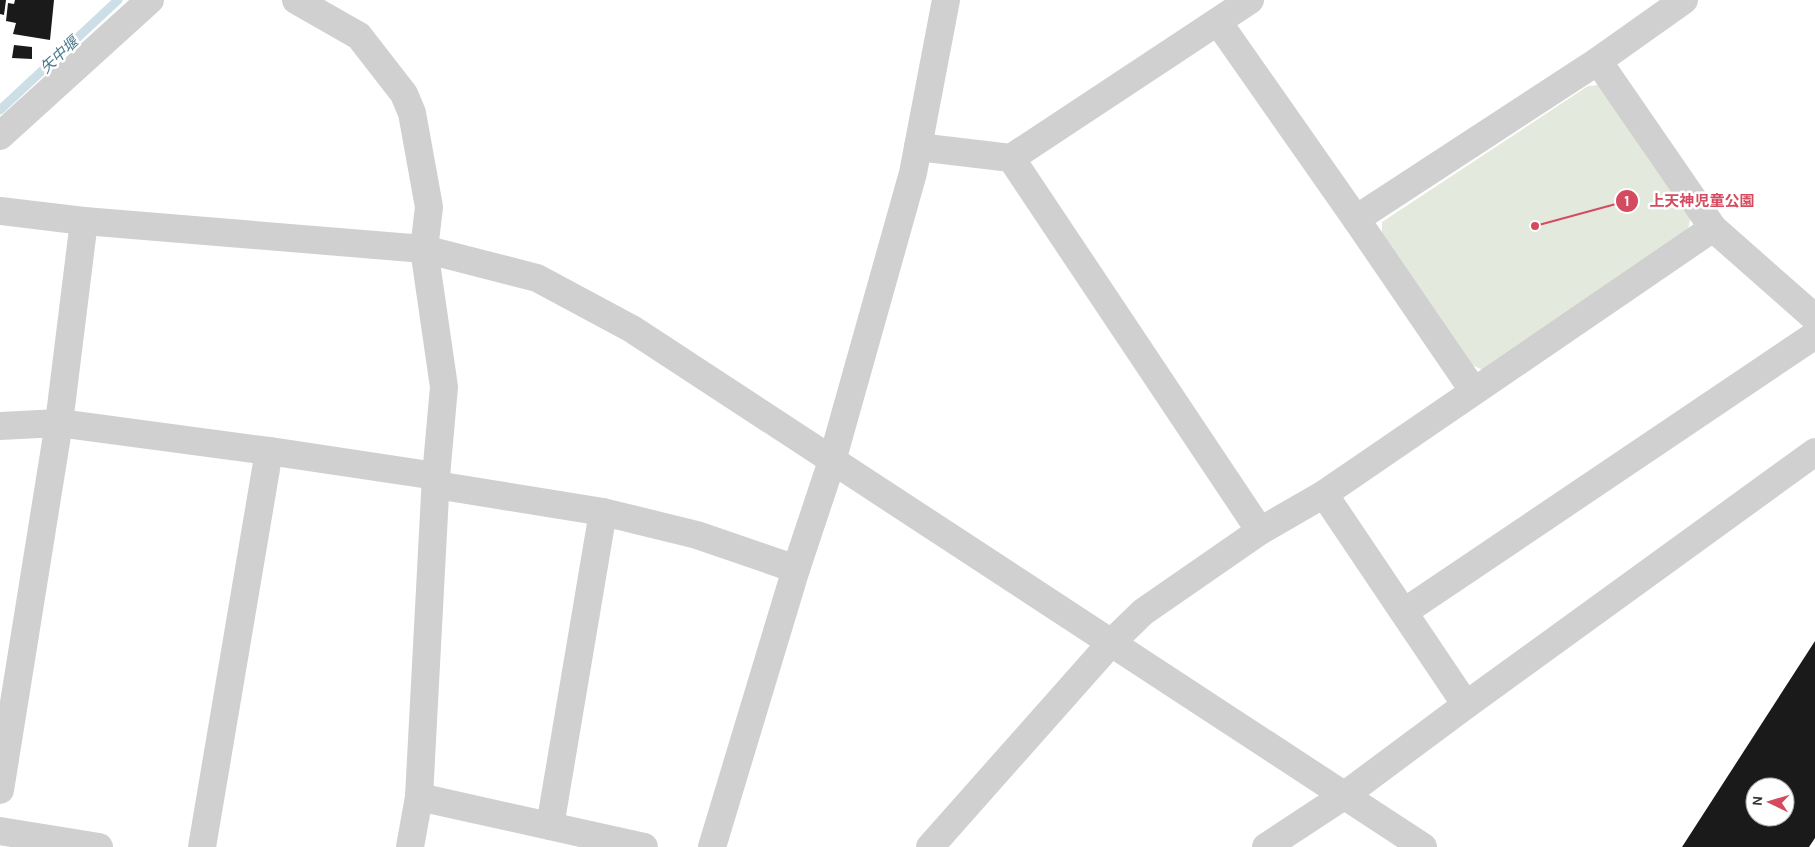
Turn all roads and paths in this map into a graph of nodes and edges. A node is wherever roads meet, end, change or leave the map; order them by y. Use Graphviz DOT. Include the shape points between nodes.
graph roads {
  1 [pos="150,0"];
  2 [pos="296,0"];
  3 [pos="946,0"];
  4 [pos="1250,0"];
  5 [pos="1684,0"];
  6 [pos="1218,22"];
  7 [pos="1598,61"];
  8 [pos="1,135"];
  9 [pos="918,147"];
  10 [pos="1011,158"];
  11 [pos="0,211"];
  12 [pos="1356,220"];
  13 [pos="84,221"];
  14 [pos="1713,228"];
  15 [pos="424,249"];
  16 [pos="1815,318"];
  17 [pos="1815,335"];
  18 [pos="1473,390"];
  19 [pos="59,423"];
  20 [pos="0,426"];
  21 [pos="270,451"];
  22 [pos="1815,452"];
  23 [pos="832,461"];
  24 [pos="436,480"];
  25 [pos="1324,494"];
  26 [pos="603,512"];
  27 [pos="1260,531"];
  28 [pos="796,569"];
  29 [pos="1404,612"];
  30 [pos="1110,644"];
  31 [pos="1466,705"];
  32 [pos="0,790"];
  33 [pos="1345,795"];
  34 [pos="419,797"];
  35 [pos="550,826"];
  36 [pos="0,831"];
  37 [pos="99,847"];
  38 [pos="202,847"];
  39 [pos="410,847"];
  40 [pos="644,847"];
  41 [pos="712,847"];
  42 [pos="930,847"];
  43 [pos="1266,847"];
  44 [pos="1423,847"];
  1 -- 8 [label="street"];
  2 -- 15 [label="street" via="359,36 404,94 412,112 429,207"];
  3 -- 9 [label="street"];
  4 -- 6 [label="street"];
  5 -- 7 [label="street"];
  6 -- 10 [label="street"];
  6 -- 12 [label="street"];
  7 -- 12 [label="street"];
  7 -- 14 [label="street"];
  9 -- 10 [label="street"];
  9 -- 23 [label="street"];
  10 -- 27 [label="street"];
  11 -- 13 [label="street"];
  12 -- 18 [label="street"];
  13 -- 15 [label="street"];
  13 -- 19 [label="street"];
  14 -- 16 [label="street"];
  14 -- 18 [label="street"];
  15 -- 23 [label="street" via="537,278 632,329"];
  15 -- 24 [label="street" via="444,387"];
  17 -- 29 [label="street"];
  18 -- 25 [label="street"];
  19 -- 20 [label="street"];
  19 -- 21 [label="street"];
  19 -- 32 [label="street"];
  21 -- 24 [label="street"];
  21 -- 38 [label="street"];
  22 -- 31 [label="street"];
  23 -- 28 [label="street"];
  23 -- 30 [label="street"];
  24 -- 26 [label="street"];
  24 -- 34 [label="street"];
  25 -- 27 [label="street"];
  25 -- 29 [label="street"];
  26 -- 28 [label="street" via="697,536"];
  26 -- 35 [label="street"];
  27 -- 30 [label="street" via="1143,612"];
  28 -- 41 [label="street"];
  29 -- 31 [label="street"];
  30 -- 33 [label="street"];
  30 -- 42 [label="street"];
  31 -- 33 [label="street"];
  33 -- 43 [label="street"];
  33 -- 44 [label="street"];
  34 -- 35 [label="street"];
  34 -- 39 [label="street"];
  35 -- 40 [label="street"];
  36 -- 37 [label="street"];
}
